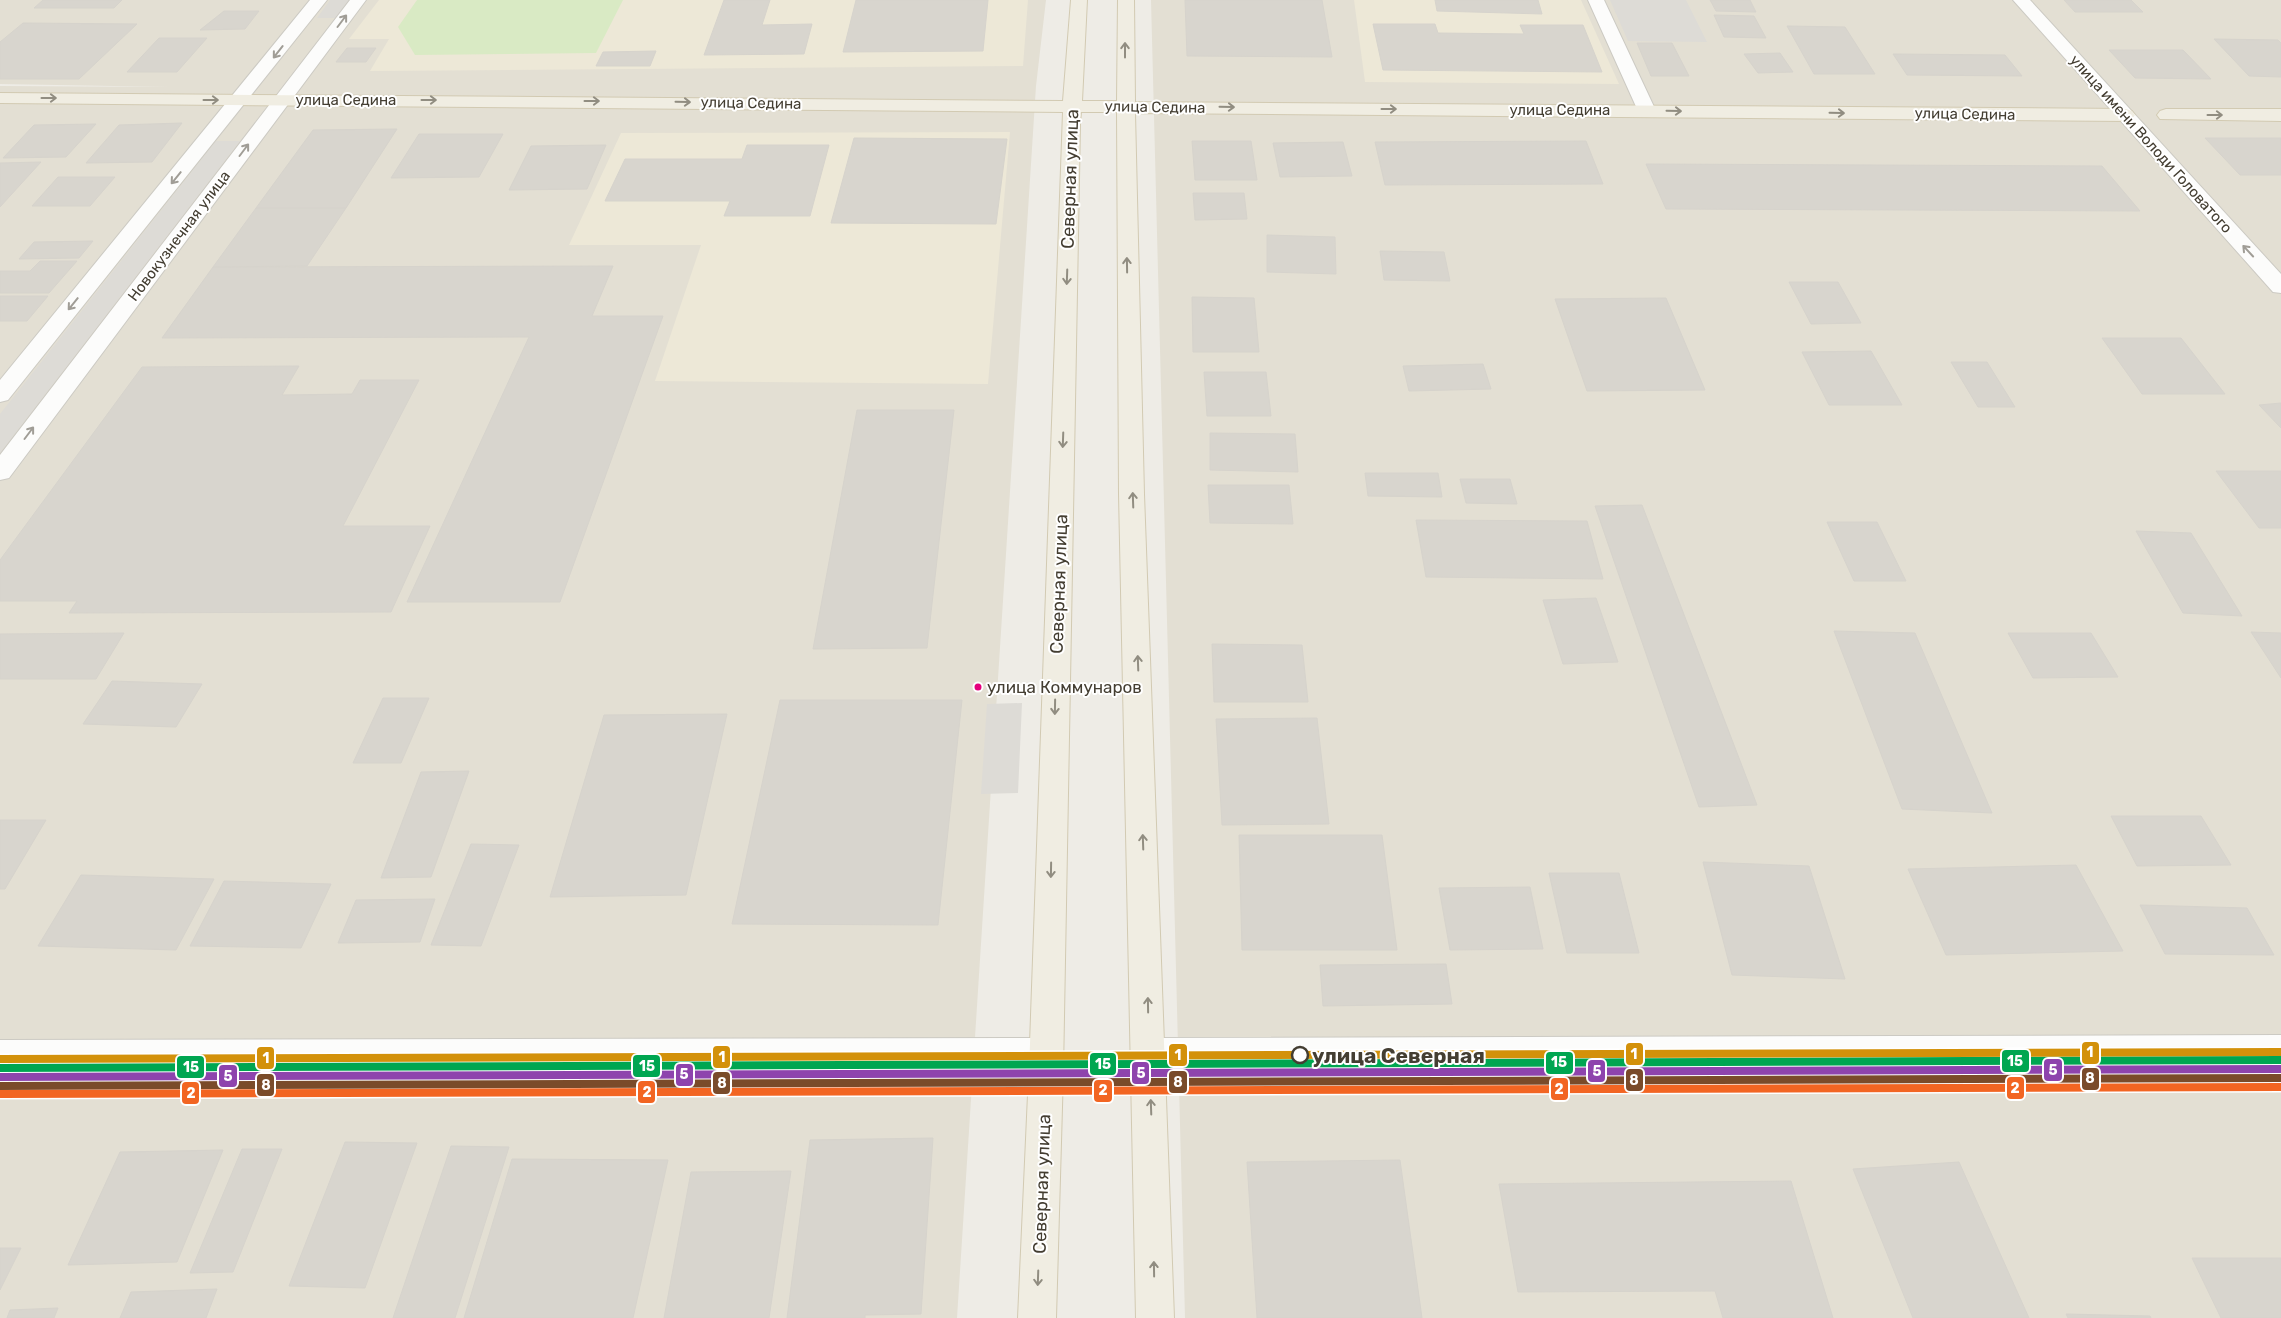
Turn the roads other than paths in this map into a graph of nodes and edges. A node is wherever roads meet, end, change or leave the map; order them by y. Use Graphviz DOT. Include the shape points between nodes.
graph roads {
  1 [pos="319,0"];
  2 [pos="358,0"];
  3 [pos="1079,0"];
  4 [pos="1126,0"];
  5 [pos="1596,0"];
  6 [pos="2021,0"];
  7 [pos="0,98"];
  8 [pos="240,99"];
  9 [pos="283,100"];
  10 [pos="1072,102"];
  11 [pos="1126,103"];
  12 [pos="1647,111"];
  13 [pos="2126,115"];
  14 [pos="2166,115"];
  15 [pos="2281,115"];
  16 [pos="2281,287"];
  17 [pos="0,395"];
  18 [pos="0,472"];
  19 [pos="2281,1051"];
  20 [pos="1046,1054"];
  21 [pos="1149,1054"];
  22 [pos="0,1056"];
  23 [pos="1037,1318"];
  24 [pos="1155,1318"];
  1 -- 8 [label="street, one-way"];
  9 -- 2 [label="street, Новокузнечная улица, one-way"];
  3 -- 10 [label="main road, Северная улица"];
  11 -- 4 [label="main road, one-way"];
  5 -- 12 [label="street"];
  6 -- 13 [label="street, улица имени Володи Головатого"];
  7 -- 8 [label="main road, улица Седина, one-way"];
  8 -- 9 [label="main road, улица Седина"];
  8 -- 17 [label="street, one-way"];
  9 -- 10 [label="main road, улица Седина, one-way"];
  18 -- 9 [label="street, Новокузнечная улица, one-way"];
  10 -- 11 [label="main road, улица Седина"];
  10 -- 20 [label="main road, Северная улица, one-way"];
  11 -- 12 [label="main road, улица Седина, one-way"];
  21 -- 11 [label="main road, one-way" via="1128,313"];
  12 -- 13 [label="main road, улица Седина, one-way"];
  13 -- 14 [label="street, улица Седина"];
  16 -- 13 [label="street, улица имени Володи Головатого, one-way"];
  14 -- 15 [label="main road, улица Седина, one-way"];
  19 -- 21 [label="street"];
  20 -- 22 [label="street"];
  20 -- 23 [label="main road, Северная улица, one-way"];
  24 -- 21 [label="main road, one-way"];
}
